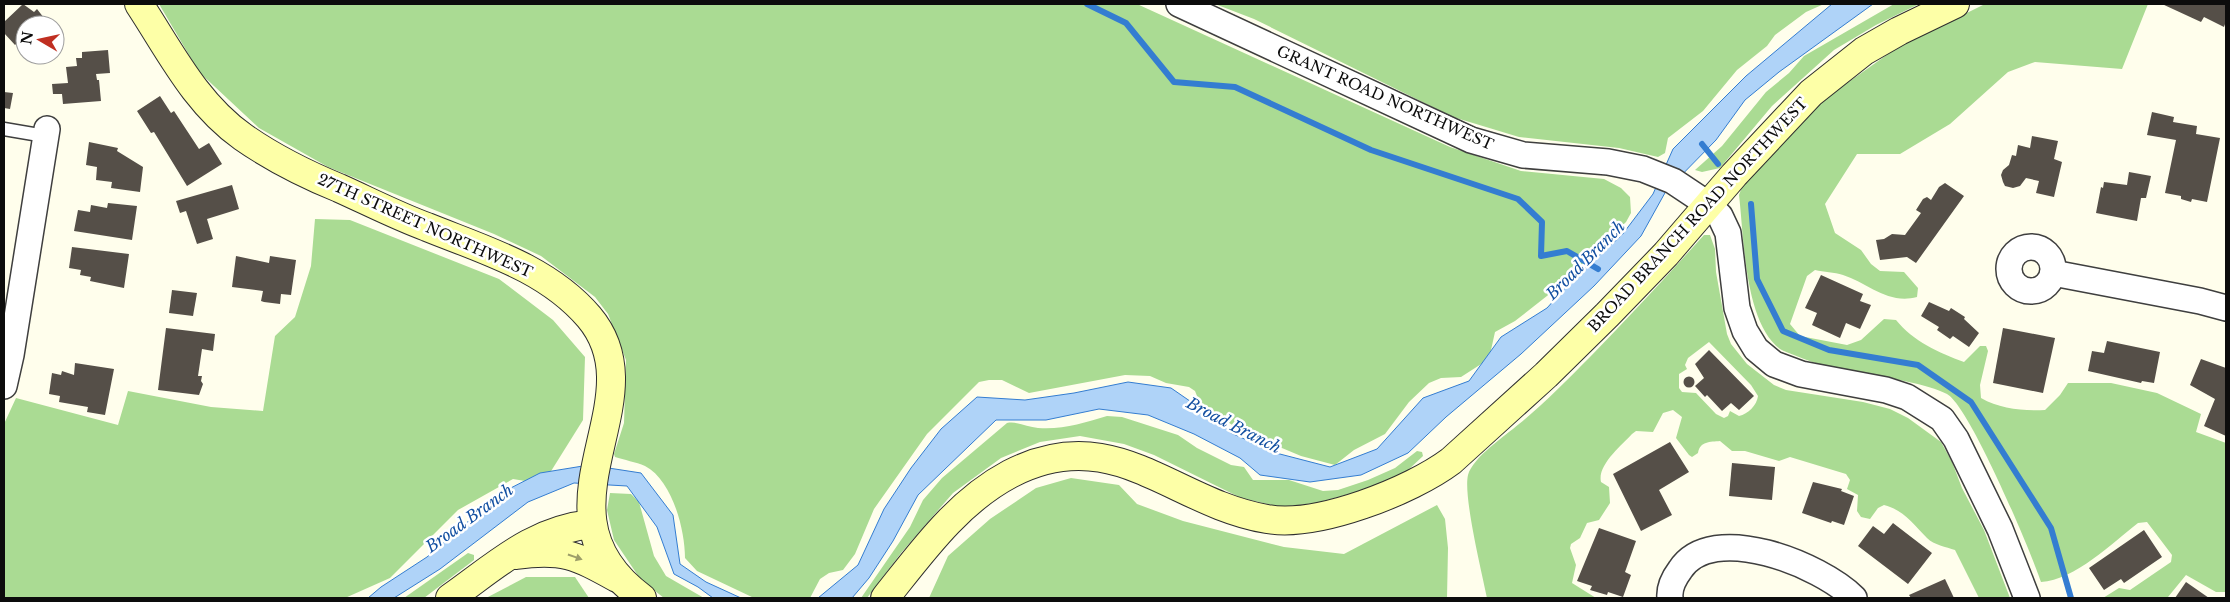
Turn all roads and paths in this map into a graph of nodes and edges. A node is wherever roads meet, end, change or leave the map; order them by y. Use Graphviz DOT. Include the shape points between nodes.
graph roads {
  1 [pos="139,4"];
  2 [pos="1179,4"];
  3 [pos="1955,4"];
  4 [pos="4,129"];
  5 [pos="46,132"];
  6 [pos="1709,205"];
  7 [pos="14,267"];
  8 [pos="2053,273"];
  9 [pos="2226,308"];
  10 [pos="4,386"];
  11 [pos="592,524"];
  12 [pos="510,556"];
  13 [pos="632,590"];
  14 [pos="450,598"];
  15 [pos="885,598"];
  16 [pos="1670,598"];
  17 [pos="1854,598"];
  18 [pos="2027,598"];
  1 -- 11 [label="main road, 27TH STREET NORTHWEST" via="188,82 219,117 243,137 309,175 530,270 579,307 599,333 610,369 609,403 590,504"];
  2 -- 6 [label="street, GRANT ROAD NORTHWEST" via="1479,143 1523,155 1620,164 1655,172"];
  3 -- 6 [label="main road, BROAD BRANCH ROAD NORTHWEST" via="1886,39 1832,75 1794,109"];
  4 -- 5 [label="lane"];
  5 -- 7 [label="street"];
  6 -- 15 [label="main road, BROAD BRANCH ROAD NORTHWEST" via="1571,351 1451,461 1414,484 1321,517 1278,521 1235,511 1117,461 1089,455 1055,458 1008,475 973,499 938,533"];
  6 -- 18 [label="street, GRANT ROAD NORTHWEST" via="1720,216 1728,233 1737,308 1756,349 1774,364 1801,374 1907,397 1942,419 1956,439 2000,529"];
  7 -- 10 [label="street" via="12,355"];
  8 -- 9 [label="street"];
  11 -- 12 [label="main road" via="549,533"];
  11 -- 13 [label="main road" via="603,556"];
  12 -- 13 [label="main road, one-way" via="542,551 561,553 588,562"];
  12 -- 14 [label="main road"];
  16 -- 17 [label="street" via="1675,577 1687,559 1711,548 1731,546 1807,567 1833,580"];
}
